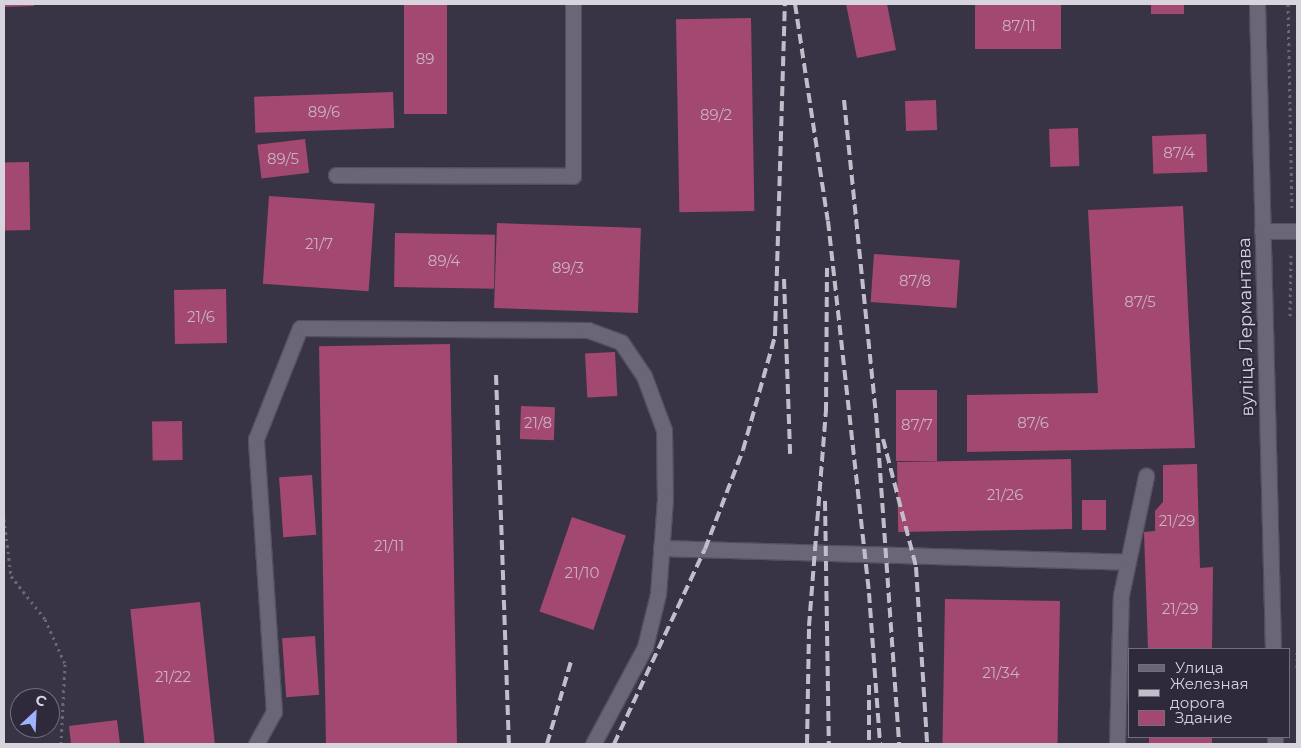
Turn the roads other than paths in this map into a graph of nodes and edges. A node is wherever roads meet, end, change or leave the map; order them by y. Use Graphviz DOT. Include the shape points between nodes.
graph roads {
  1 [pos="573,4"];
  2 [pos="1257,4"];
  3 [pos="336,175"];
  4 [pos="1262,231"];
  5 [pos="1294,231"];
  6 [pos="1146,476"];
  7 [pos="661,548"];
  8 [pos="1128,562"];
  9 [pos="1273,648"];
  10 [pos="256,744"];
  11 [pos="593,744"];
  12 [pos="1117,744"];
  1 -- 3 [label="street" via="573,176"];
  2 -- 4 [label="street, вуліца Лермантава"];
  4 -- 5 [label="street"];
  4 -- 9 [label="street, вуліца Лермантава"];
  6 -- 8 [label="street"];
  7 -- 8 [label="street"];
  7 -- 10 [label="street" via="664,430 644,376 621,342 588,330 300,328 256,439 274,712"];
  7 -- 11 [label="street" via="658,594 645,647"];
  8 -- 12 [label="street" via="1121,595"];
}
